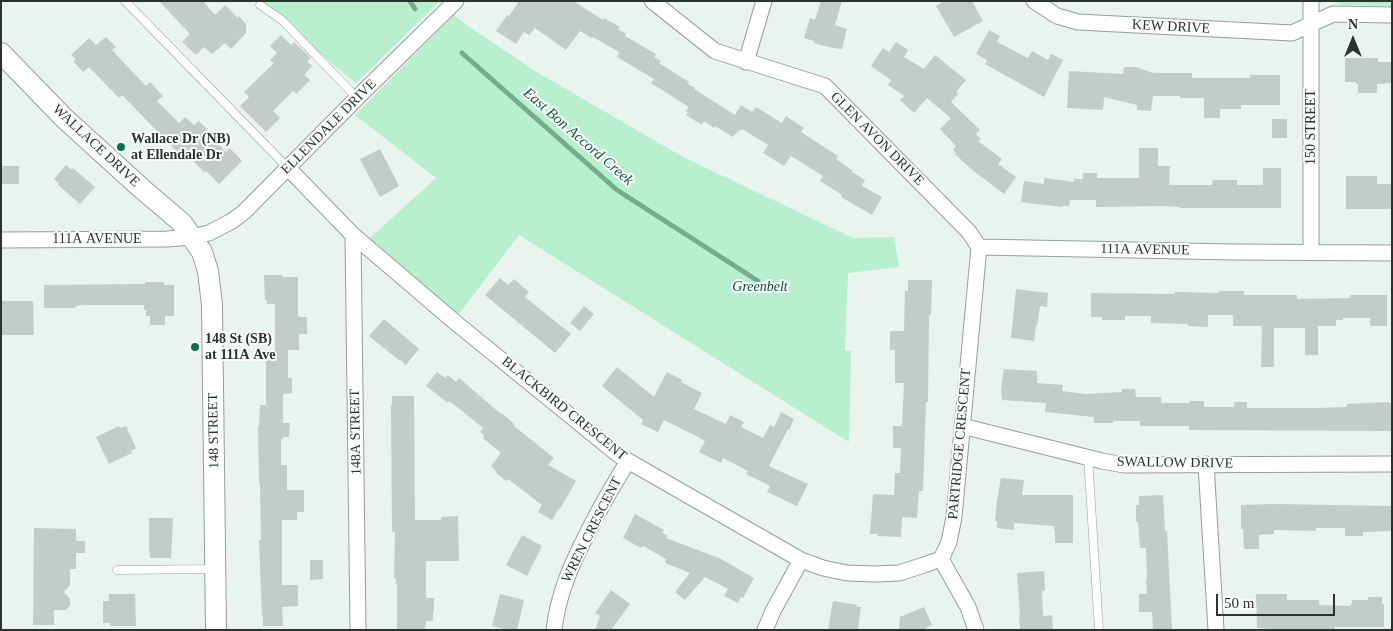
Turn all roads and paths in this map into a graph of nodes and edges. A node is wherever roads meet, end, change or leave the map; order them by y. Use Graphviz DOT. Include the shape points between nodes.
graph roads {
  1 [pos="125,1"];
  2 [pos="456,1"];
  3 [pos="652,1"];
  4 [pos="764,1"];
  5 [pos="1034,1"];
  6 [pos="1311,1"];
  7 [pos="260,4"];
  8 [pos="1392,15"];
  9 [pos="1312,24"];
  10 [pos="1,53"];
  11 [pos="746,62"];
  12 [pos="358,98"];
  13 [pos="288,168"];
  14 [pos="353,235"];
  15 [pos="192,237"];
  16 [pos="1,240"];
  17 [pos="979,248"];
  18 [pos="1311,252"];
  19 [pos="1392,253"];
  20 [pos="962,426"];
  21 [pos="1088,457"];
  22 [pos="628,461"];
  23 [pos="1206,464"];
  24 [pos="1392,464"];
  25 [pos="941,559"];
  26 [pos="801,560"];
  27 [pos="216,569"];
  28 [pos="117,570"];
  29 [pos="216,630"];
  30 [pos="358,630"];
  31 [pos="554,630"];
  32 [pos="765,630"];
  33 [pos="976,630"];
  34 [pos="1099,630"];
  35 [pos="1216,630"];
  1 -- 13 [label="lane"];
  2 -- 12 [label="street, ELLENDALE DRIVE"];
  3 -- 11 [label="street, GLEN AVON DRIVE" via="715,51"];
  4 -- 11 [label="street"];
  5 -- 9 [label="street, KEW DRIVE" via="1057,16 1088,23 1292,34"];
  6 -- 9 [label="street, 150 STREET"];
  7 -- 12 [label="lane" via="282,20"];
  8 -- 9 [label="street, KEW DRIVE" via="1333,14"];
  9 -- 18 [label="street, 150 STREET"];
  10 -- 15 [label="street, WALLACE DRIVE" via="64,118 182,223"];
  11 -- 17 [label="street, GLEN AVON DRIVE" via="824,86 969,232"];
  12 -- 13 [label="street, ELLENDALE DRIVE"];
  13 -- 14 [label="street, BLACKBIRD CRESCENT"];
  13 -- 15 [label="street, ELLENDALE DRIVE" via="232,222"];
  14 -- 22 [label="street, BLACKBIRD CRESCENT"];
  14 -- 30 [label="street, 148A STREET"];
  15 -- 16 [label="street, 111A AVENUE"];
  15 -- 27 [label="street, 148 STREET" via="202,252 208,271 212,305"];
  17 -- 18 [label="street, 111A AVENUE"];
  17 -- 20 [label="street, PARTRIDGE CRESCENT"];
  18 -- 19 [label="street, 111A AVENUE"];
  20 -- 21 [label="street, SWALLOW DRIVE"];
  20 -- 25 [label="street, PARTRIDGE CRESCENT" via="954,517 950,542"];
  21 -- 23 [label="street, SWALLOW DRIVE" via="1124,465"];
  21 -- 34 [label="lane"];
  22 -- 26 [label="street, BLACKBIRD CRESCENT"];
  22 -- 31 [label="street, WREN CRESCENT" via="569,572 559,599"];
  23 -- 24 [label="street, SWALLOW DRIVE"];
  23 -- 35 [label="street"];
  25 -- 26 [label="street, BLACKBIRD CRESCENT" via="899,573 875,574 847,573"];
  25 -- 33 [label="street" via="968,607"];
  26 -- 32 [label="street"];
  27 -- 28 [label="lane"];
  27 -- 29 [label="street, 148 STREET"];
}
